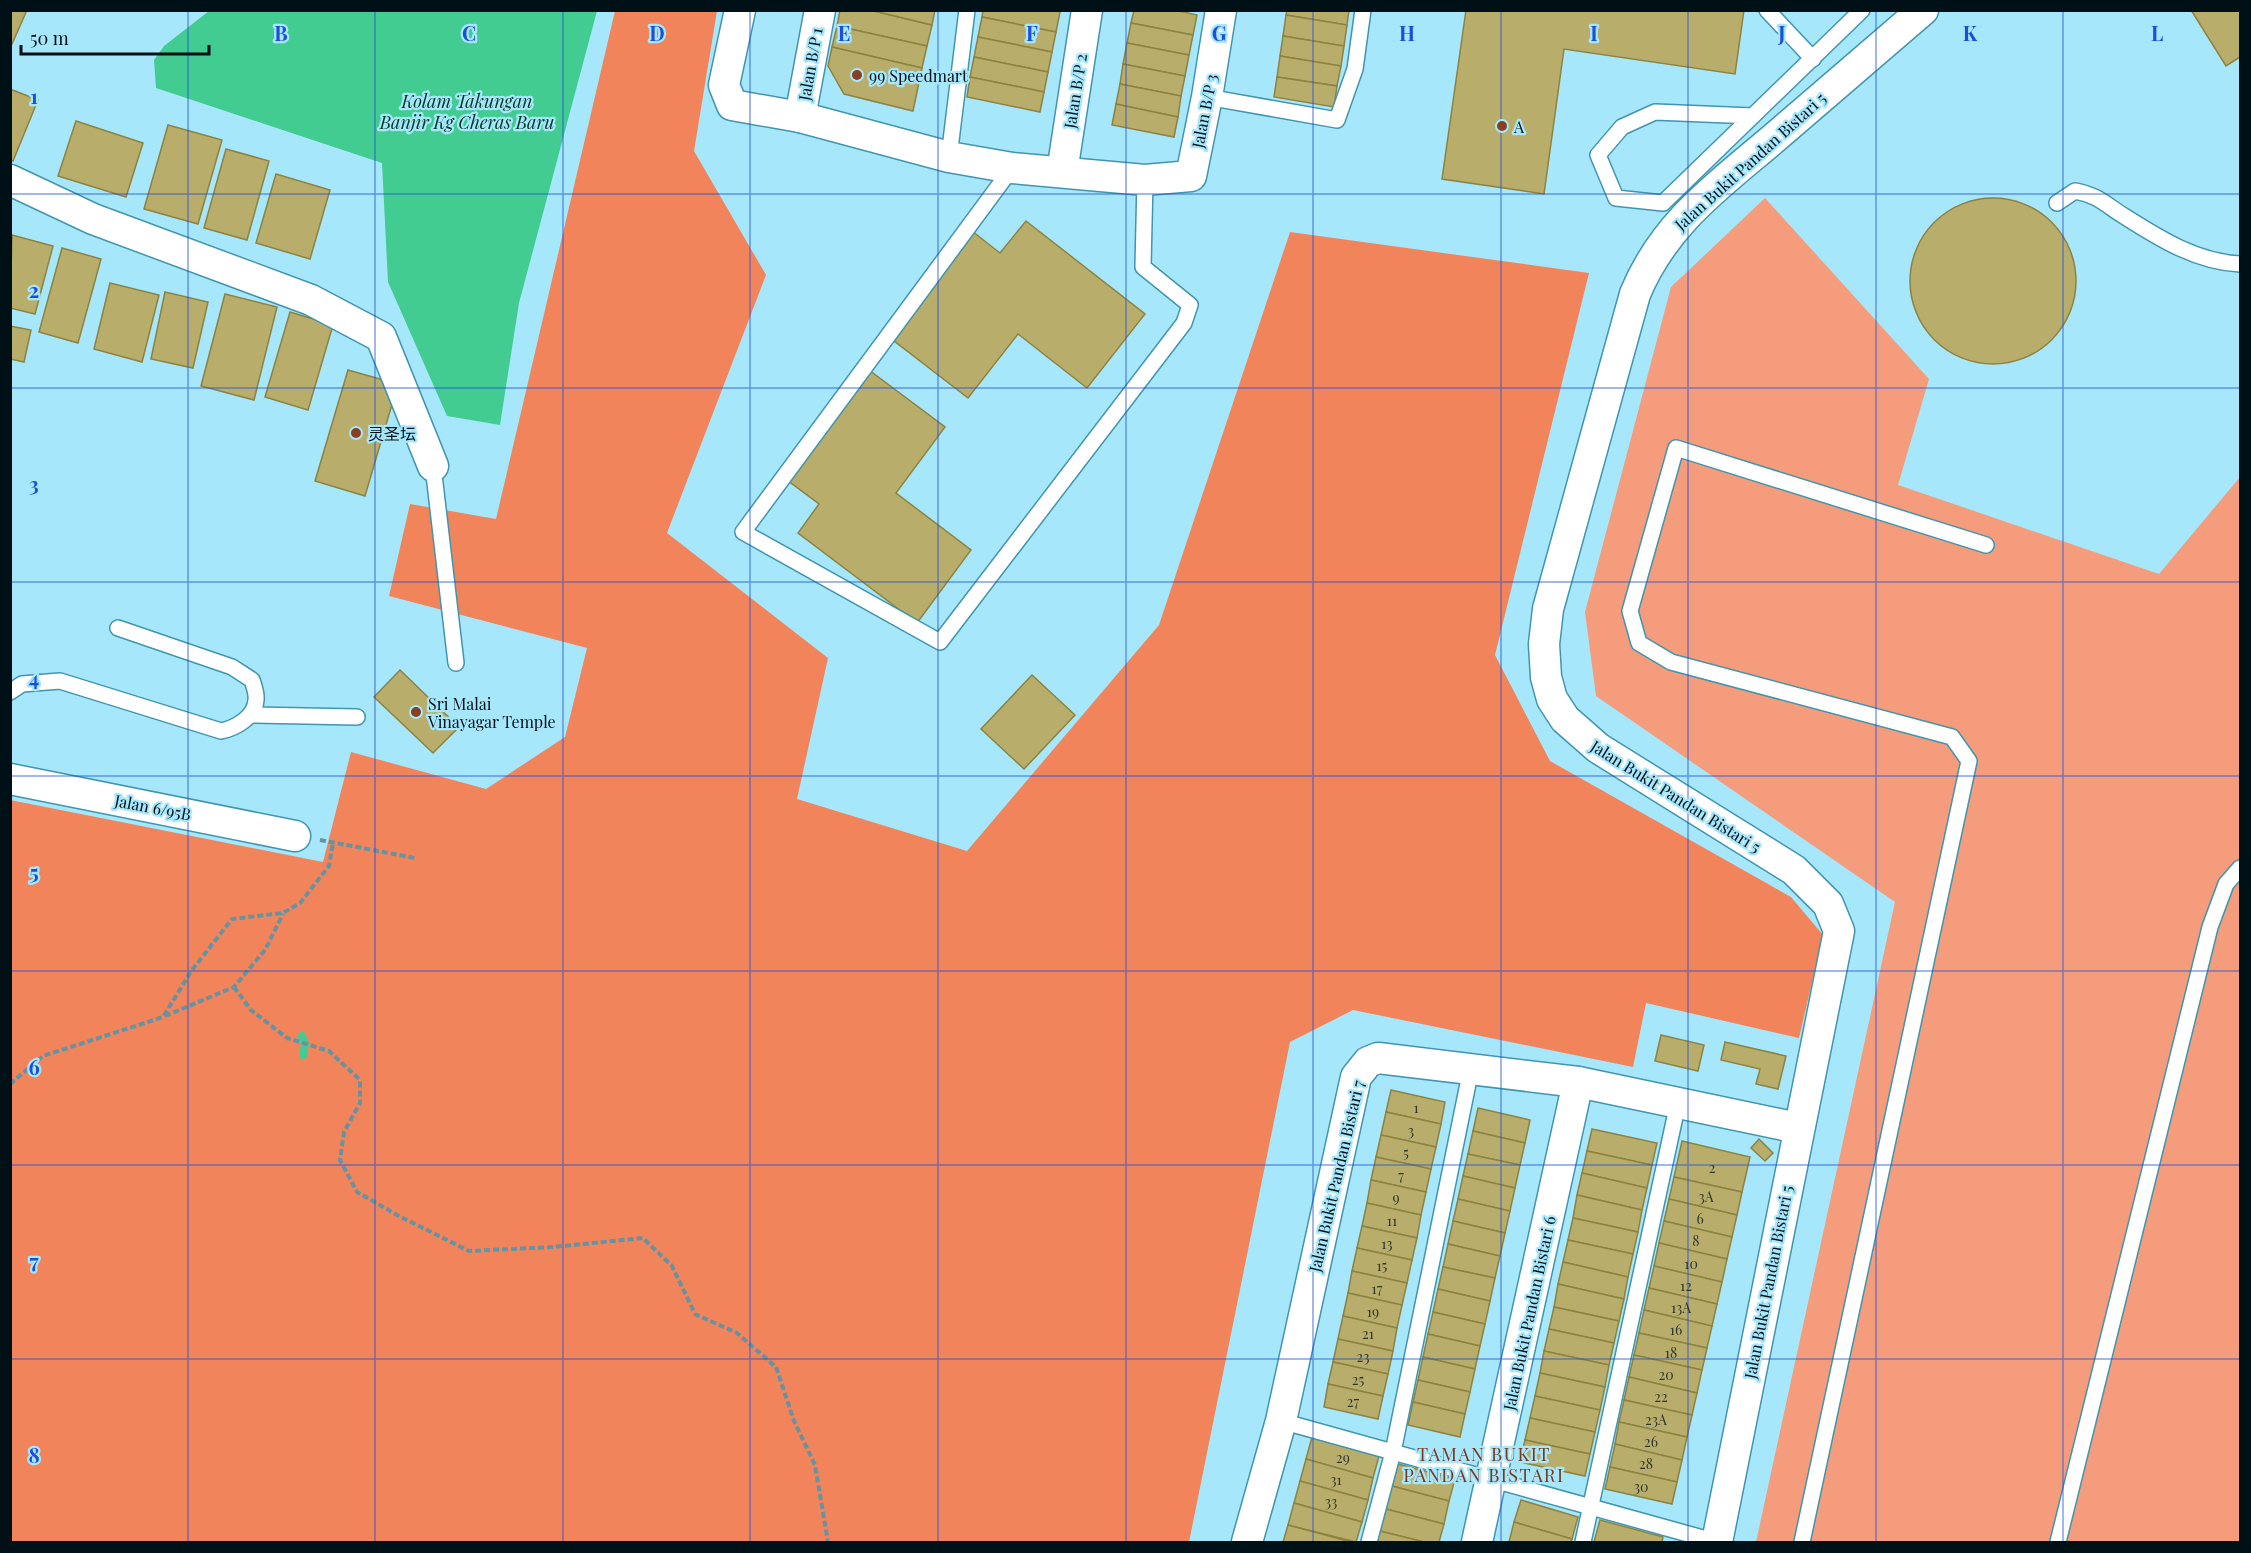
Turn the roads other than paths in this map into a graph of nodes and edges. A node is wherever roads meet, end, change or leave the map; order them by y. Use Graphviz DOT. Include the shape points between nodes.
graph roads {
  1 [pos="740,10"];
  2 [pos="820,10"];
  3 [pos="967,10"];
  4 [pos="1087,10"];
  5 [pos="1221,10"];
  6 [pos="1363,10"];
  7 [pos="1767,10"];
  8 [pos="1862,10"];
  9 [pos="1923,10"];
  10 [pos="1814,59"];
  11 [pos="1207,97"];
  12 [pos="1753,116"];
  13 [pos="800,117"];
  14 [pos="949,157"];
  15 [pos="1012,168"];
  16 [pos="1062,172"];
  17 [pos="10,180"];
  18 [pos="1145,180"];
  19 [pos="2057,203"];
  20 [pos="2241,264"];
  21 [pos="433,466"];
  22 [pos="1986,545"];
  23 [pos="118,628"];
  24 [pos="456,663"];
  25 [pos="10,692"];
  26 [pos="250,715"];
  27 [pos="357,717"];
  28 [pos="10,779"];
  29 [pos="296,836"];
  30 [pos="2241,867"];
  31 [pos="1471,1069"];
  32 [pos="1578,1082"];
  33 [pos="1678,1103"];
  34 [pos="1798,1128"];
  35 [pos="1281,1421"];
  36 [pos="1393,1452"];
  37 [pos="1493,1480"];
  38 [pos="1592,1507"];
  39 [pos="1247,1542"];
  40 [pos="1369,1542"];
  41 [pos="1478,1542"];
  42 [pos="1583,1542"];
  43 [pos="1717,1542"];
  44 [pos="1802,1542"];
  45 [pos="2058,1542"];
  1 -- 13 [label="street" via="724,85 732,105"];
  2 -- 13 [label="street, Jalan B/P 1"];
  3 -- 14 [label="lane"];
  4 -- 16 [label="street, Jalan B/P 2"];
  5 -- 11 [label="street, Jalan B/P 3"];
  6 -- 11 [label="lane" via="1355,69 1337,120"];
  7 -- 10 [label="lane"];
  8 -- 10 [label="lane"];
  9 -- 34 [label="street, Jalan Bukit Pandan Bistari 5" via="1695,206 1650,260 1635,294 1548,609 1544,644 1552,699 1580,735 1794,870 1818,891 1835,916 1838,946"];
  10 -- 12 [label="lane"];
  11 -- 18 [label="street, Jalan B/P 3" via="1191,176"];
  12 -- 12 [label="lane" via="1663,203 1616,198 1598,155 1622,127 1655,112"];
  13 -- 14 [label="street"];
  14 -- 15 [label="street"];
  15 -- 16 [label="street"];
  15 -- 18 [label="lane" via="743,532 940,642 1184,324 1190,304 1143,267"];
  16 -- 18 [label="street"];
  17 -- 21 [label="street" via="93,219 311,300 381,336"];
  19 -- 20 [label="lane" via="2075,191 2094,195 2177,248 2222,263"];
  21 -- 24 [label="lane"];
  22 -- 44 [label="lane" via="1676,448 1630,612 1639,643 1671,662 1952,737 1969,760"];
  23 -- 26 [label="lane" via="232,667 252,680 256,700"];
  25 -- 26 [label="lane" via="22,684 60,681 222,731 236,728"];
  26 -- 27 [label="lane"];
  28 -- 29 [label="street, Jalan 6/95B"];
  30 -- 45 [label="lane" via="2226,884 2210,927"];
  31 -- 32 [label="street, Jalan Bukit Pandan Bistari 7"];
  31 -- 35 [label="street, Jalan Bukit Pandan Bistari 7" via="1378,1058 1368,1062 1356,1077"];
  31 -- 36 [label="lane"];
  32 -- 33 [label="street, Jalan Bukit Pandan Bistari 7"];
  32 -- 37 [label="street, Jalan Bukit Pandan Bistari 6"];
  33 -- 34 [label="street, Jalan Bukit Pandan Bistari 7"];
  33 -- 38 [label="lane"];
  34 -- 43 [label="street, Jalan Bukit Pandan Bistari 5"];
  35 -- 36 [label="lane"];
  35 -- 39 [label="street, Jalan Bukit Pandan Bistari 7"];
  36 -- 37 [label="lane"];
  36 -- 40 [label="lane"];
  37 -- 38 [label="lane"];
  37 -- 41 [label="street, Jalan Bukit Pandan Bistari 6"];
  38 -- 42 [label="lane"];
  38 -- 43 [label="lane"];
}
